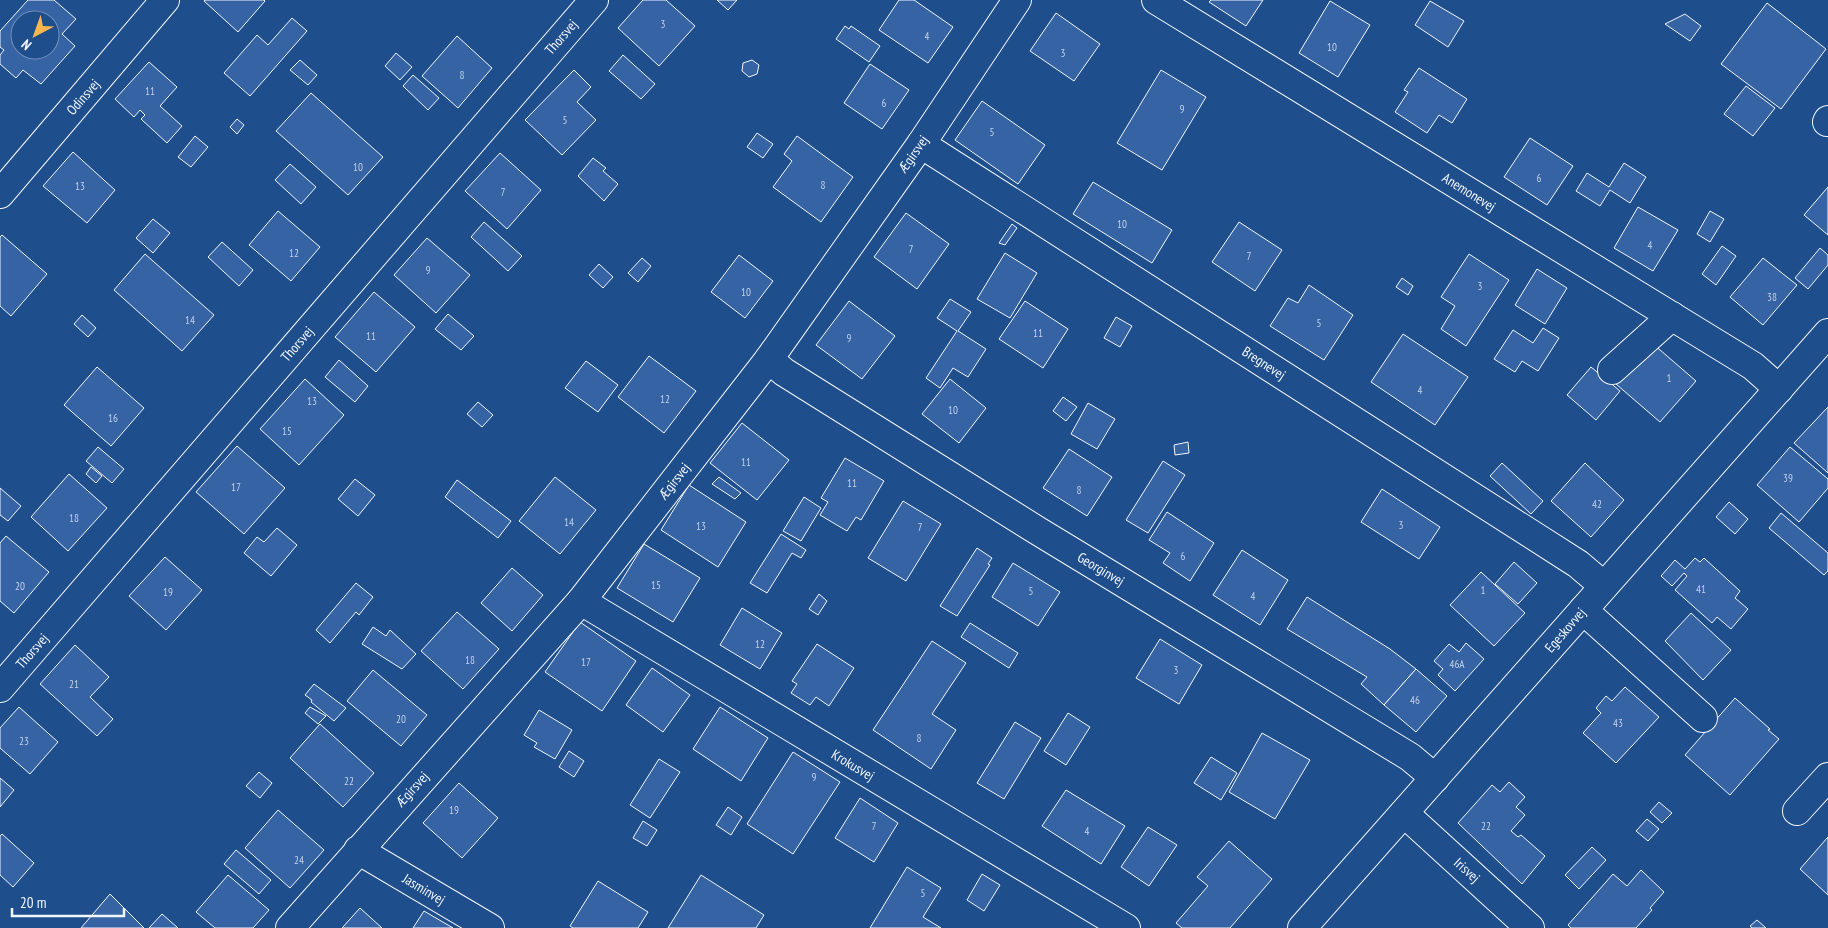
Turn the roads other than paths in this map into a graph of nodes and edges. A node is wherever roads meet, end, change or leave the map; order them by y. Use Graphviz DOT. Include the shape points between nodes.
graph roads {
  1 [pos="165,0"];
  2 [pos="594,0"];
  3 [pos="1017,0"];
  4 [pos="1156,0"];
  5 [pos="921,144"];
  6 [pos="0,194"];
  7 [pos="1672,316"];
  8 [pos="1828,333"];
  9 [pos="769,359"];
  10 [pos="1612,370"];
  11 [pos="1779,389"];
  12 [pos="1604,586"];
  13 [pos="580,601"];
  14 [pos="1582,610"];
  15 [pos="0,688"];
  16 [pos="1703,718"];
  17 [pos="1828,777"];
  18 [pos="1435,778"];
  19 [pos="1797,811"];
  20 [pos="1404,813"];
  21 [pos="358,850"];
  22 [pos="290,928"];
  23 [pos="490,928"];
  24 [pos="1126,928"];
  25 [pos="1302,928"];
  26 [pos="1530,928"];
  1 -- 6 [label="street, Odinsvej"];
  2 -- 15 [label="street, Thorsvej"];
  3 -- 5 [label="street, Ægirsvej"];
  4 -- 7 [label="street, Anemonevej"];
  5 -- 9 [label="street, Ægirsvej"];
  5 -- 12 [label="street, Bregnevej" via="1578,564"];
  7 -- 10 [label="street"];
  7 -- 11 [label="street, Anemonevej" via="1753,366"];
  8 -- 11 [label="street, Egeskovvej"];
  9 -- 13 [label="street, Ægirsvej"];
  9 -- 18 [label="street, Georginvej" via="792,377 1029,526 1410,757"];
  11 -- 12 [label="street, Egeskovvej"];
  12 -- 14 [label="street, Egeskovvej"];
  13 -- 21 [label="street, Ægirsvej"];
  13 -- 24 [label="street, Krokusvej"];
  14 -- 16 [label="street"];
  14 -- 18 [label="street, Egeskovvej"];
  17 -- 19 [label="street"];
  18 -- 20 [label="street, Egeskovvej"];
  20 -- 25 [label="street, Egeskovvej"];
  20 -- 26 [label="street, Irisvej"];
  21 -- 22 [label="street, Ægirsvej"];
  21 -- 23 [label="street, Jasminvej"];
}
